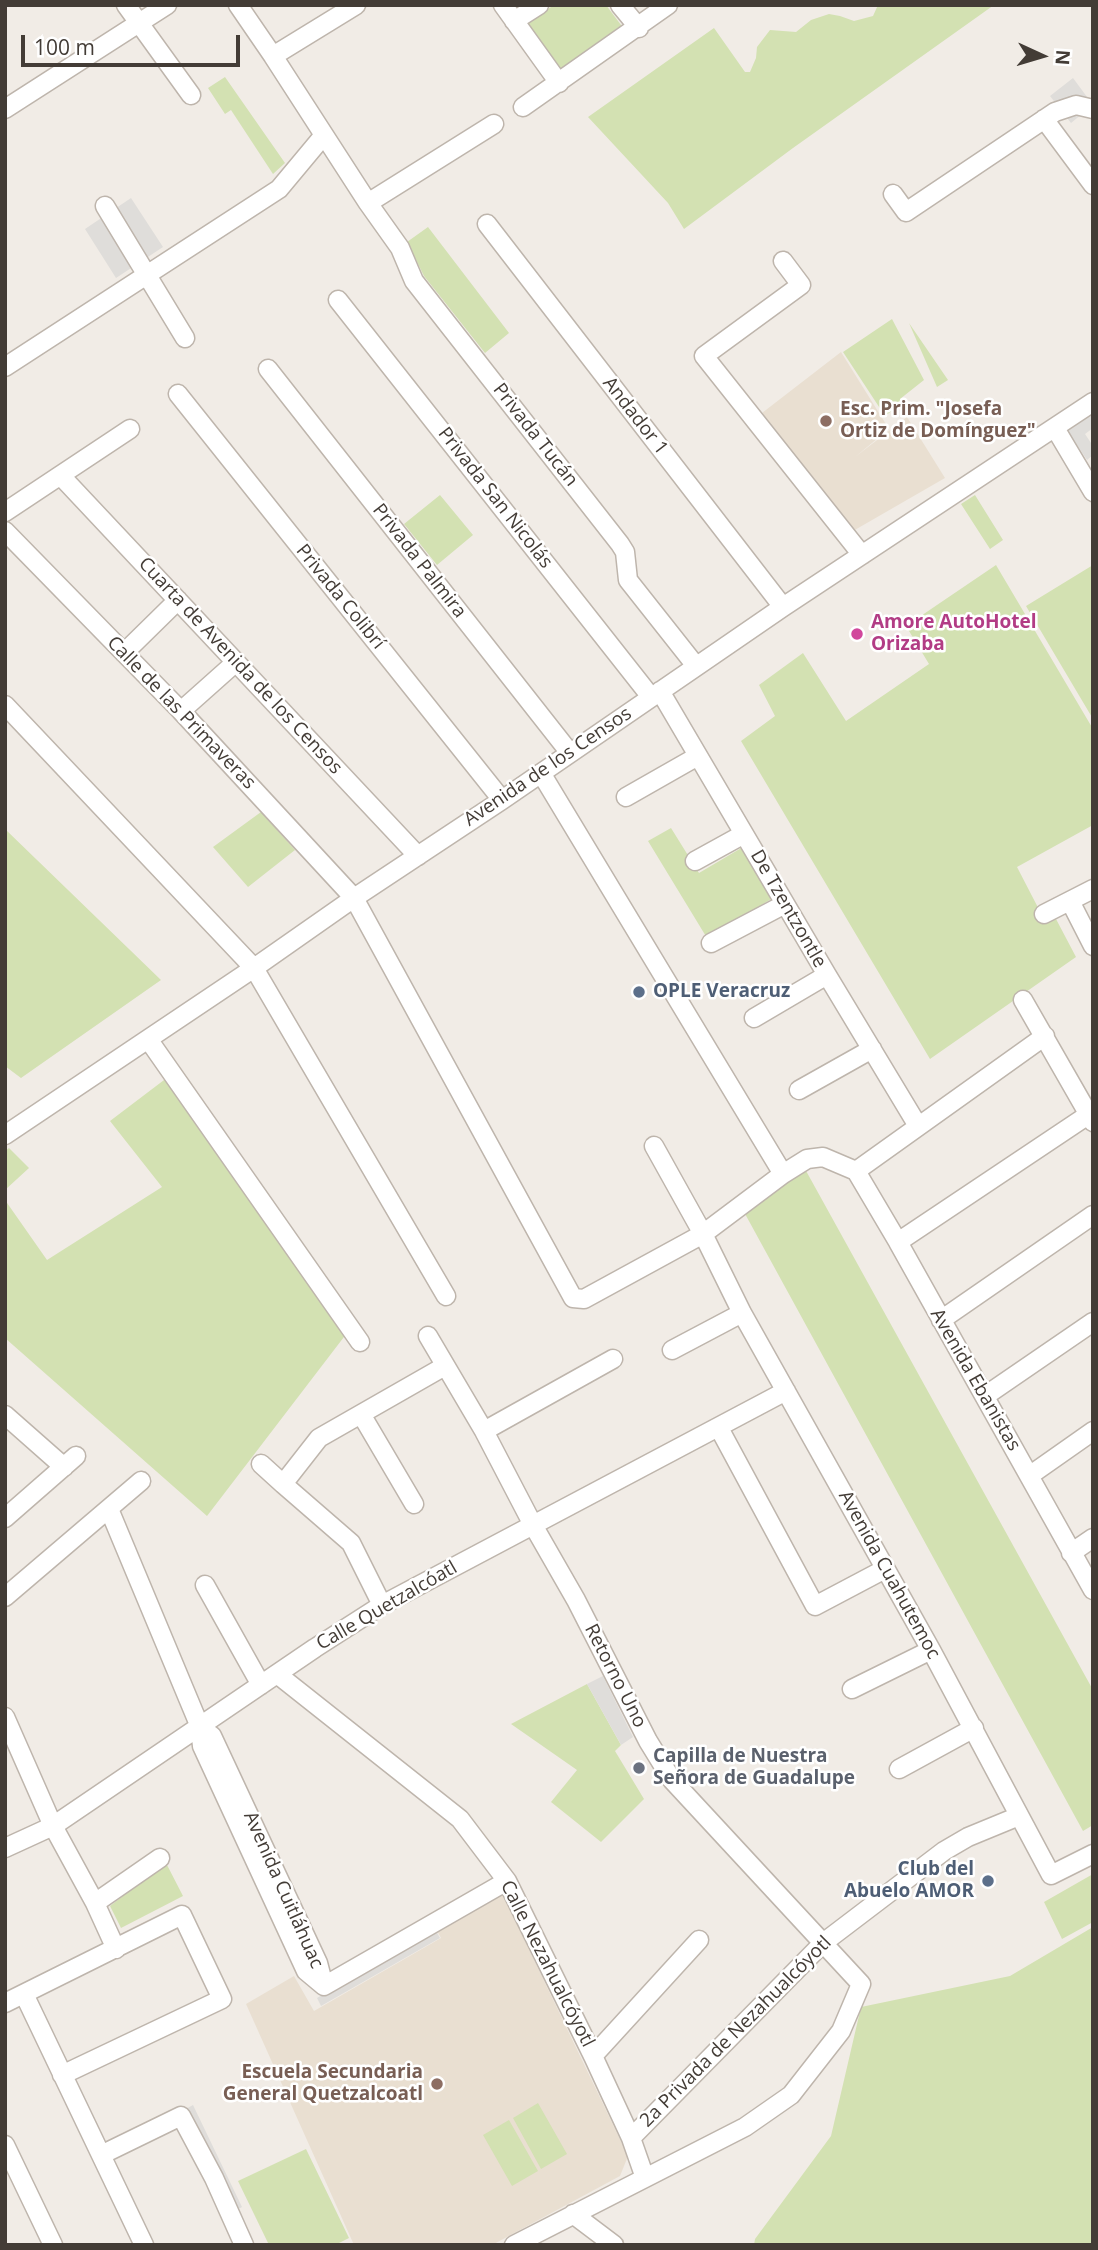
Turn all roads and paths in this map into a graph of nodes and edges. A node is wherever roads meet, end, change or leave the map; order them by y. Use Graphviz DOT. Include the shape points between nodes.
graph roads {
  1 [pos="126,5"];
  2 [pos="167,5"];
  3 [pos="237,5"];
  4 [pos="356,5"];
  5 [pos="503,5"];
  6 [pos="539,5"];
  7 [pos="621,5"];
  8 [pos="668,5"];
  9 [pos="514,21"];
  10 [pos="138,24"];
  11 [pos="639,27"];
  12 [pos="273,56"];
  13 [pos="559,83"];
  14 [pos="191,95"];
  15 [pos="523,107"];
  16 [pos="5,109"];
  17 [pos="1093,109"];
  18 [pos="1044,119"];
  19 [pos="494,124"];
  20 [pos="324,135"];
  21 [pos="1093,185"];
  22 [pos="892,194"];
  23 [pos="368,203"];
  24 [pos="105,206"];
  25 [pos="487,224"];
  26 [pos="783,261"];
  27 [pos="146,275"];
  28 [pos="338,299"];
  29 [pos="185,338"];
  30 [pos="5,367"];
  31 [pos="268,369"];
  32 [pos="178,394"];
  33 [pos="1093,401"];
  34 [pos="1055,428"];
  35 [pos="130,429"];
  36 [pos="61,476"];
  37 [pos="1093,492"];
  38 [pos="5,512"];
  39 [pos="5,531"];
  40 [pos="862,555"];
  41 [pos="178,600"];
  42 [pos="783,607"];
  43 [pos="124,653"];
  44 [pos="236,662"];
  45 [pos="696,666"];
  46 [pos="656,694"];
  47 [pos="5,705"];
  48 [pos="181,711"];
  49 [pos="570,753"];
  50 [pos="698,756"];
  51 [pos="541,772"];
  52 [pos="626,797"];
  53 [pos="502,800"];
  54 [pos="744,834"];
  55 [pos="418,856"];
  56 [pos="695,861"];
  57 [pos="1093,889"];
  58 [pos="354,898"];
  59 [pos="1070,901"];
  60 [pos="785,904"];
  61 [pos="1044,914"];
  62 [pos="711,943"];
  63 [pos="1093,946"];
  64 [pos="254,968"];
  65 [pos="827,975"];
  66 [pos="1023,1000"];
  67 [pos="754,1018"];
  68 [pos="1045,1036"];
  69 [pos="148,1039"];
  70 [pos="872,1049"];
  71 [pos="799,1090"];
  72 [pos="1091,1118"];
  73 [pos="918,1126"];
  74 [pos="5,1135"];
  75 [pos="654,1146"];
  76 [pos="856,1171"];
  77 [pos="782,1174"];
  78 [pos="1093,1215"];
  79 [pos="703,1234"];
  80 [pos="898,1242"];
  81 [pos="446,1296"];
  82 [pos="742,1313"];
  83 [pos="941,1320"];
  84 [pos="1093,1322"];
  85 [pos="428,1336"];
  86 [pos="360,1342"];
  87 [pos="671,1350"];
  88 [pos="613,1359"];
  89 [pos="445,1366"];
  90 [pos="786,1391"];
  91 [pos="985,1396"];
  92 [pos="361,1414"];
  93 [pos="5,1415"];
  94 [pos="719,1428"];
  95 [pos="484,1431"];
  96 [pos="1093,1431"];
  97 [pos="261,1464"];
  98 [pos="1029,1476"];
  99 [pos="141,1481"];
  100 [pos="283,1484"];
  101 [pos="414,1504"];
  102 [pos="109,1510"];
  103 [pos="5,1518"];
  104 [pos="533,1525"];
  105 [pos="1093,1538"];
  106 [pos="1071,1553"];
  107 [pos="885,1569"];
  108 [pos="205,1585"];
  109 [pos="1093,1590"];
  110 [pos="5,1597"];
  111 [pos="382,1605"];
  112 [pos="931,1650"];
  113 [pos="277,1674"];
  114 [pos="261,1685"];
  115 [pos="852,1689"];
  116 [pos="5,1717"];
  117 [pos="200,1727"];
  118 [pos="974,1728"];
  119 [pos="899,1769"];
  120 [pos="1020,1816"];
  121 [pos="54,1826"];
  122 [pos="5,1848"];
  123 [pos="1093,1854"];
  124 [pos="160,1858"];
  125 [pos="507,1881"];
  126 [pos="95,1903"];
  127 [pos="699,1940"];
  128 [pos="823,1943"];
  129 [pos="116,1949"];
  130 [pos="24,1994"];
  131 [pos="5,2003"];
  132 [pos="593,2056"];
  133 [pos="62,2075"];
  134 [pos="631,2138"];
  135 [pos="5,2144"];
  136 [pos="101,2155"];
  137 [pos="645,2178"];
  138 [pos="572,2214"];
  139 [pos="53,2245"];
  140 [pos="144,2245"];
  141 [pos="244,2245"];
  142 [pos="514,2245"];
  143 [pos="614,2245"];
  1 -- 10 [label="street"];
  2 -- 10 [label="street"];
  3 -- 12 [label="street, Privada Tucán"];
  4 -- 12 [label="street"];
  5 -- 9 [label="street"];
  6 -- 9 [label="street"];
  7 -- 11 [label="street"];
  8 -- 11 [label="street"];
  9 -- 13 [label="street"];
  10 -- 14 [label="street"];
  10 -- 16 [label="street"];
  11 -- 13 [label="street"];
  12 -- 20 [label="street, Privada Tucán"];
  13 -- 15 [label="street"];
  17 -- 18 [label="street" via="1076,105"];
  18 -- 21 [label="street"];
  18 -- 22 [label="street" via="906,212"];
  19 -- 23 [label="street"];
  20 -- 23 [label="street, Privada Tucán"];
  20 -- 27 [label="street" via="279,190"];
  23 -- 45 [label="street, Privada Tucán" via="401,248 414,281 620,544 628,580"];
  24 -- 27 [label="street"];
  25 -- 42 [label="street, Andador 1"];
  26 -- 40 [label="street" via="801,285 704,356"];
  27 -- 29 [label="street"];
  27 -- 30 [label="street"];
  28 -- 46 [label="street, Privada San Nicolás"];
  31 -- 49 [label="street, Privada Palmira"];
  32 -- 53 [label="street, Privada Colibrí"];
  33 -- 34 [label="street, Avenida de los Censos"];
  34 -- 37 [label="street"];
  34 -- 40 [label="street, Avenida de los Censos"];
  35 -- 36 [label="street"];
  36 -- 38 [label="street"];
  36 -- 41 [label="street, Cuarta de Avenida de los Censos"];
  39 -- 43 [label="street, Calle de las Primaveras"];
  40 -- 42 [label="street, Avenida de los Censos"];
  41 -- 43 [label="street"];
  41 -- 44 [label="street, Cuarta de Avenida de los Censos"];
  42 -- 45 [label="street, Avenida de los Censos"];
  43 -- 48 [label="street, Calle de las Primaveras"];
  44 -- 48 [label="street"];
  44 -- 55 [label="street, Cuarta de Avenida de los Censos"];
  45 -- 46 [label="street, Avenida de los Censos"];
  46 -- 49 [label="street, Avenida de los Censos"];
  46 -- 50 [label="street, De Tzentzontle"];
  47 -- 64 [label="street"];
  48 -- 58 [label="street, Calle de las Primaveras"];
  49 -- 51 [label="street, Avenida de los Censos"];
  50 -- 52 [label="street"];
  50 -- 54 [label="street, De Tzentzontle"];
  51 -- 53 [label="street, Avenida de los Censos"];
  51 -- 77 [label="street"];
  53 -- 55 [label="street, Avenida de los Censos"];
  54 -- 56 [label="street"];
  54 -- 60 [label="street, De Tzentzontle"];
  55 -- 58 [label="street, Avenida de los Censos"];
  57 -- 59 [label="street"];
  58 -- 64 [label="street, Avenida de los Censos"];
  58 -- 79 [label="street, Calle de las Primaveras" via="573,1298 584,1299"];
  59 -- 61 [label="street"];
  59 -- 63 [label="street"];
  60 -- 62 [label="street"];
  60 -- 65 [label="street, De Tzentzontle"];
  64 -- 69 [label="street, Avenida de los Censos"];
  64 -- 81 [label="street"];
  65 -- 67 [label="street"];
  65 -- 70 [label="street, De Tzentzontle"];
  66 -- 68 [label="street"];
  68 -- 72 [label="street"];
  68 -- 73 [label="street"];
  69 -- 74 [label="street, Avenida de los Censos"];
  69 -- 86 [label="street"];
  70 -- 71 [label="street"];
  70 -- 73 [label="street, De Tzentzontle"];
  72 -- 80 [label="street"];
  73 -- 76 [label="street"];
  75 -- 79 [label="street, Avenida Cuahutemoc"];
  76 -- 77 [label="street" via="823,1157 807,1159"];
  76 -- 80 [label="street, Avenida Ebanistas"];
  77 -- 79 [label="street"];
  78 -- 83 [label="street"];
  79 -- 82 [label="street, Avenida Cuahutemoc"];
  80 -- 83 [label="street, Avenida Ebanistas"];
  82 -- 87 [label="street"];
  82 -- 90 [label="street, Avenida Cuahutemoc"];
  83 -- 91 [label="street, Avenida Ebanistas"];
  84 -- 91 [label="street"];
  85 -- 89 [label="street, Retorno Uno"];
  88 -- 95 [label="street"];
  89 -- 92 [label="street"];
  89 -- 95 [label="street, Retorno Uno"];
  90 -- 94 [label="street, Calle Quetzalcóatl"];
  90 -- 107 [label="street, Avenida Cuahutemoc"];
  91 -- 98 [label="street, Avenida Ebanistas"];
  92 -- 100 [label="street" via="318,1438"];
  92 -- 101 [label="street"];
  93 -- 103 [label="street" via="70,1462"];
  94 -- 104 [label="street, Calle Quetzalcóatl"];
  94 -- 107 [label="street" via="815,1606"];
  95 -- 104 [label="street, Retorno Uno"];
  96 -- 98 [label="street"];
  97 -- 100 [label="street"];
  98 -- 106 [label="street, Avenida Ebanistas"];
  99 -- 102 [label="street"];
  100 -- 111 [label="street" via="351,1543"];
  102 -- 110 [label="street"];
  102 -- 117 [label="street, Avenida Cuitláhuac"];
  104 -- 111 [label="street, Calle Quetzalcóatl"];
  104 -- 128 [label="street, Retorno Uno" via="672,1780"];
  105 -- 106 [label="street"];
  106 -- 109 [label="street, Avenida Ebanistas"];
  107 -- 112 [label="street, Avenida Cuahutemoc"];
  108 -- 114 [label="street"];
  111 -- 113 [label="street, Calle Quetzalcóatl"];
  112 -- 115 [label="street"];
  112 -- 118 [label="street, Avenida Cuahutemoc"];
  113 -- 114 [label="street, Calle Quetzalcóatl"];
  113 -- 125 [label="street, Calle Nezahualcóyotl" via="460,1819"];
  114 -- 117 [label="street, Calle Quetzalcóatl"];
  116 -- 121 [label="street"];
  117 -- 121 [label="street, Calle Quetzalcóatl"];
  117 -- 125 [label="street, Avenida Cuitláhuac" via="202,1746 306,1971 324,1986"];
  118 -- 119 [label="street"];
  118 -- 120 [label="street, Avenida Cuahutemoc"];
  120 -- 123 [label="street, Avenida Cuahutemoc" via="1051,1875"];
  120 -- 128 [label="street, 2a Privada de Nezahualcóyotl" via="944,1851"];
  121 -- 122 [label="street, Calle Quetzalcóatl"];
  121 -- 126 [label="street"];
  124 -- 126 [label="street"];
  125 -- 132 [label="street, Calle Nezahualcóyotl"];
  126 -- 129 [label="street"];
  127 -- 132 [label="street"];
  128 -- 134 [label="street, 2a Privada de Nezahualcóyotl"];
  128 -- 137 [label="street, Retorno Uno" via="861,1984 841,2031 791,2095 745,2127"];
  129 -- 130 [label="street"];
  129 -- 133 [label="street" via="182,1915 222,1999"];
  130 -- 131 [label="street"];
  130 -- 133 [label="street"];
  132 -- 134 [label="street, Calle Nezahualcóyotl"];
  133 -- 136 [label="street"];
  134 -- 137 [label="street, Calle Nezahualcóyotl"];
  135 -- 139 [label="street"];
  136 -- 140 [label="street"];
  136 -- 141 [label="street" via="181,2116"];
  137 -- 138 [label="street"];
  138 -- 142 [label="street"];
  138 -- 143 [label="street"];
}
